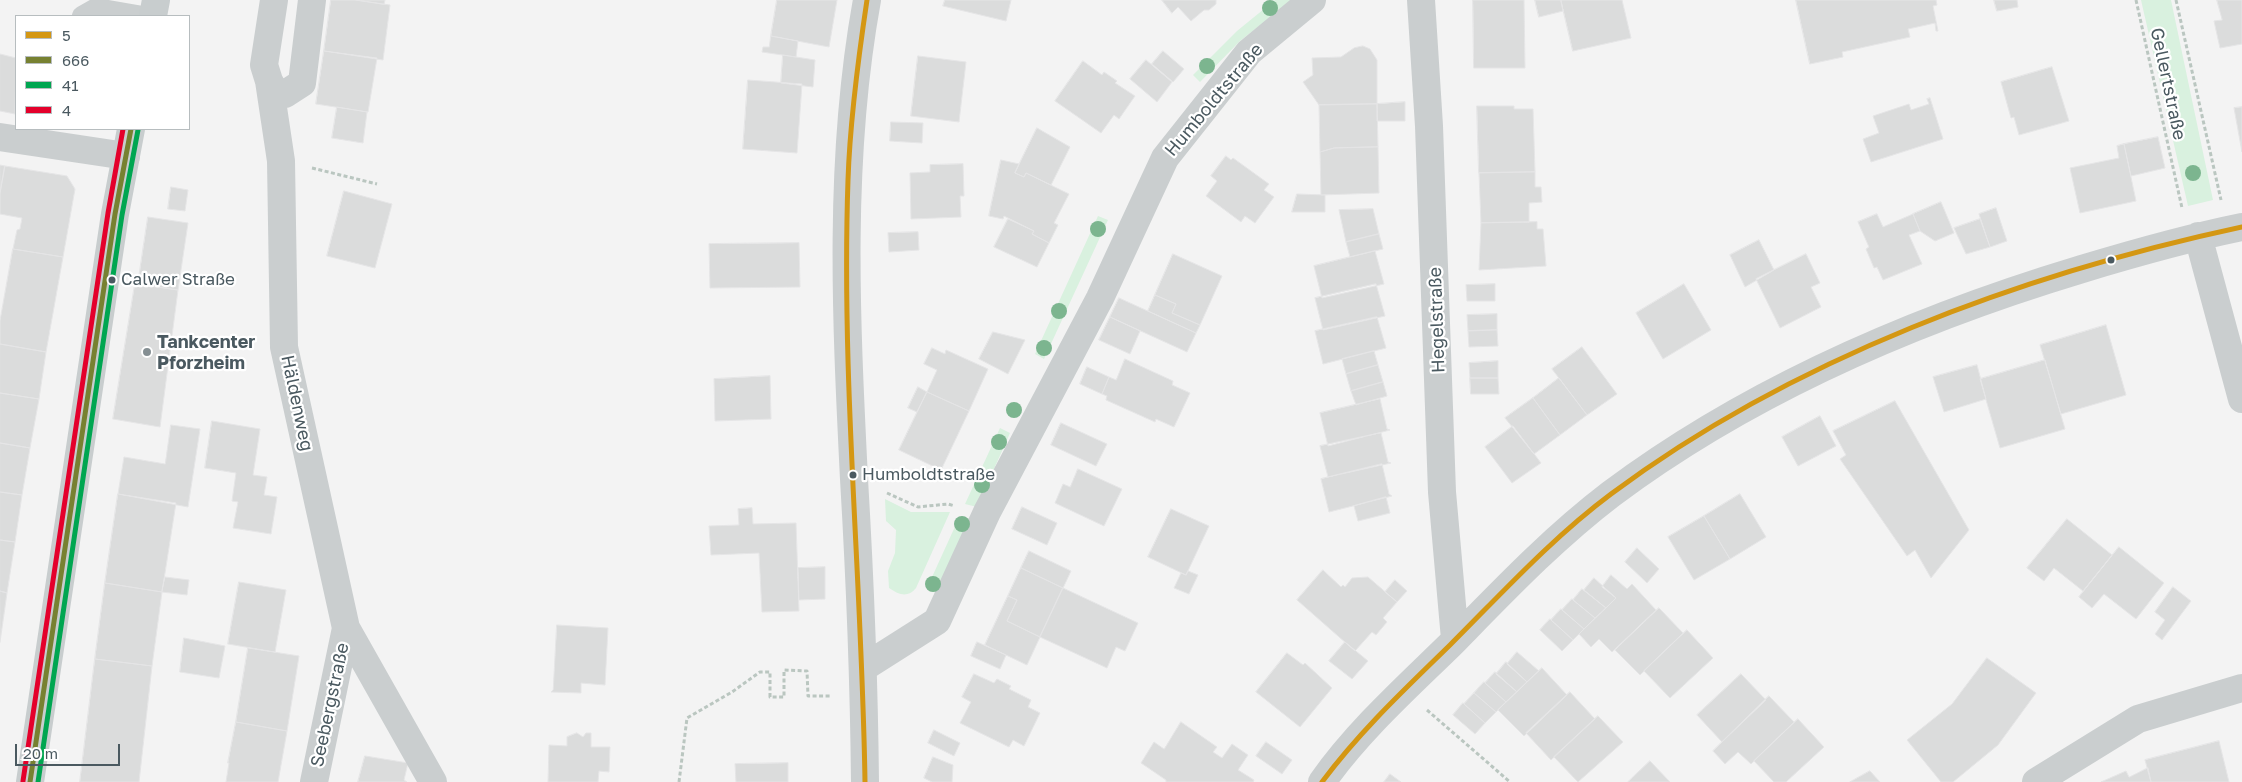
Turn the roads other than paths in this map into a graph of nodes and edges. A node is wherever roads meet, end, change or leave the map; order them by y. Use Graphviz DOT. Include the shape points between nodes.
graph roads {
  1 [pos="156,0"];
  2 [pos="274,0"];
  3 [pos="312,0"];
  4 [pos="867,0"];
  5 [pos="1312,0"];
  6 [pos="1421,0"];
  7 [pos="84,15"];
  8 [pos="138,15"];
  9 [pos="153,15"];
  10 [pos="269,81"];
  11 [pos="131,130"];
  12 [pos="53,137"];
  13 [pos="0,138"];
  14 [pos="126,156"];
  15 [pos="2242,227"];
  16 [pos="2198,236"];
  17 [pos="2242,399"];
  18 [pos="346,628"];
  19 [pos="1456,639"];
  20 [pos="863,668"];
  21 [pos="2242,688"];
  22 [pos="30,782"];
  23 [pos="314,782"];
  24 [pos="433,782"];
  25 [pos="865,782"];
  26 [pos="1322,782"];
  27 [pos="2036,782"];
  1 -- 9 [label="main road"];
  2 -- 10 [label="street, Häldenweg" via="264,65"];
  3 -- 10 [label="street" via="302,83 285,94 275,92"];
  4 -- 20 [label="street" via="854,87 846,187 847,339"];
  5 -- 20 [label="street, Humboldtstraße" via="1249,52 1165,158 1100,298 987,512 937,621"];
  6 -- 19 [label="street, Hegelstraße" via="1442,492"];
  7 -- 8 [label="lane" via="96,8"];
  10 -- 18 [label="street, Häldenweg" via="281,161 284,346"];
  11 -- 14 [label="main road"];
  12 -- 13 [label="street"];
  12 -- 14 [label="street"];
  14 -- 22 [label="main road"];
  15 -- 16 [label="street"];
  16 -- 17 [label="street"];
  16 -- 19 [label="street" via="1977,302 1885,339 1728,419 1608,496 1527,566"];
  18 -- 23 [label="street, Seebergstraße"];
  18 -- 24 [label="street, Häldenweg"];
  19 -- 26 [label="street" via="1371,724"];
  20 -- 25 [label="street"];
  21 -- 27 [label="street" via="2138,719"];
}
